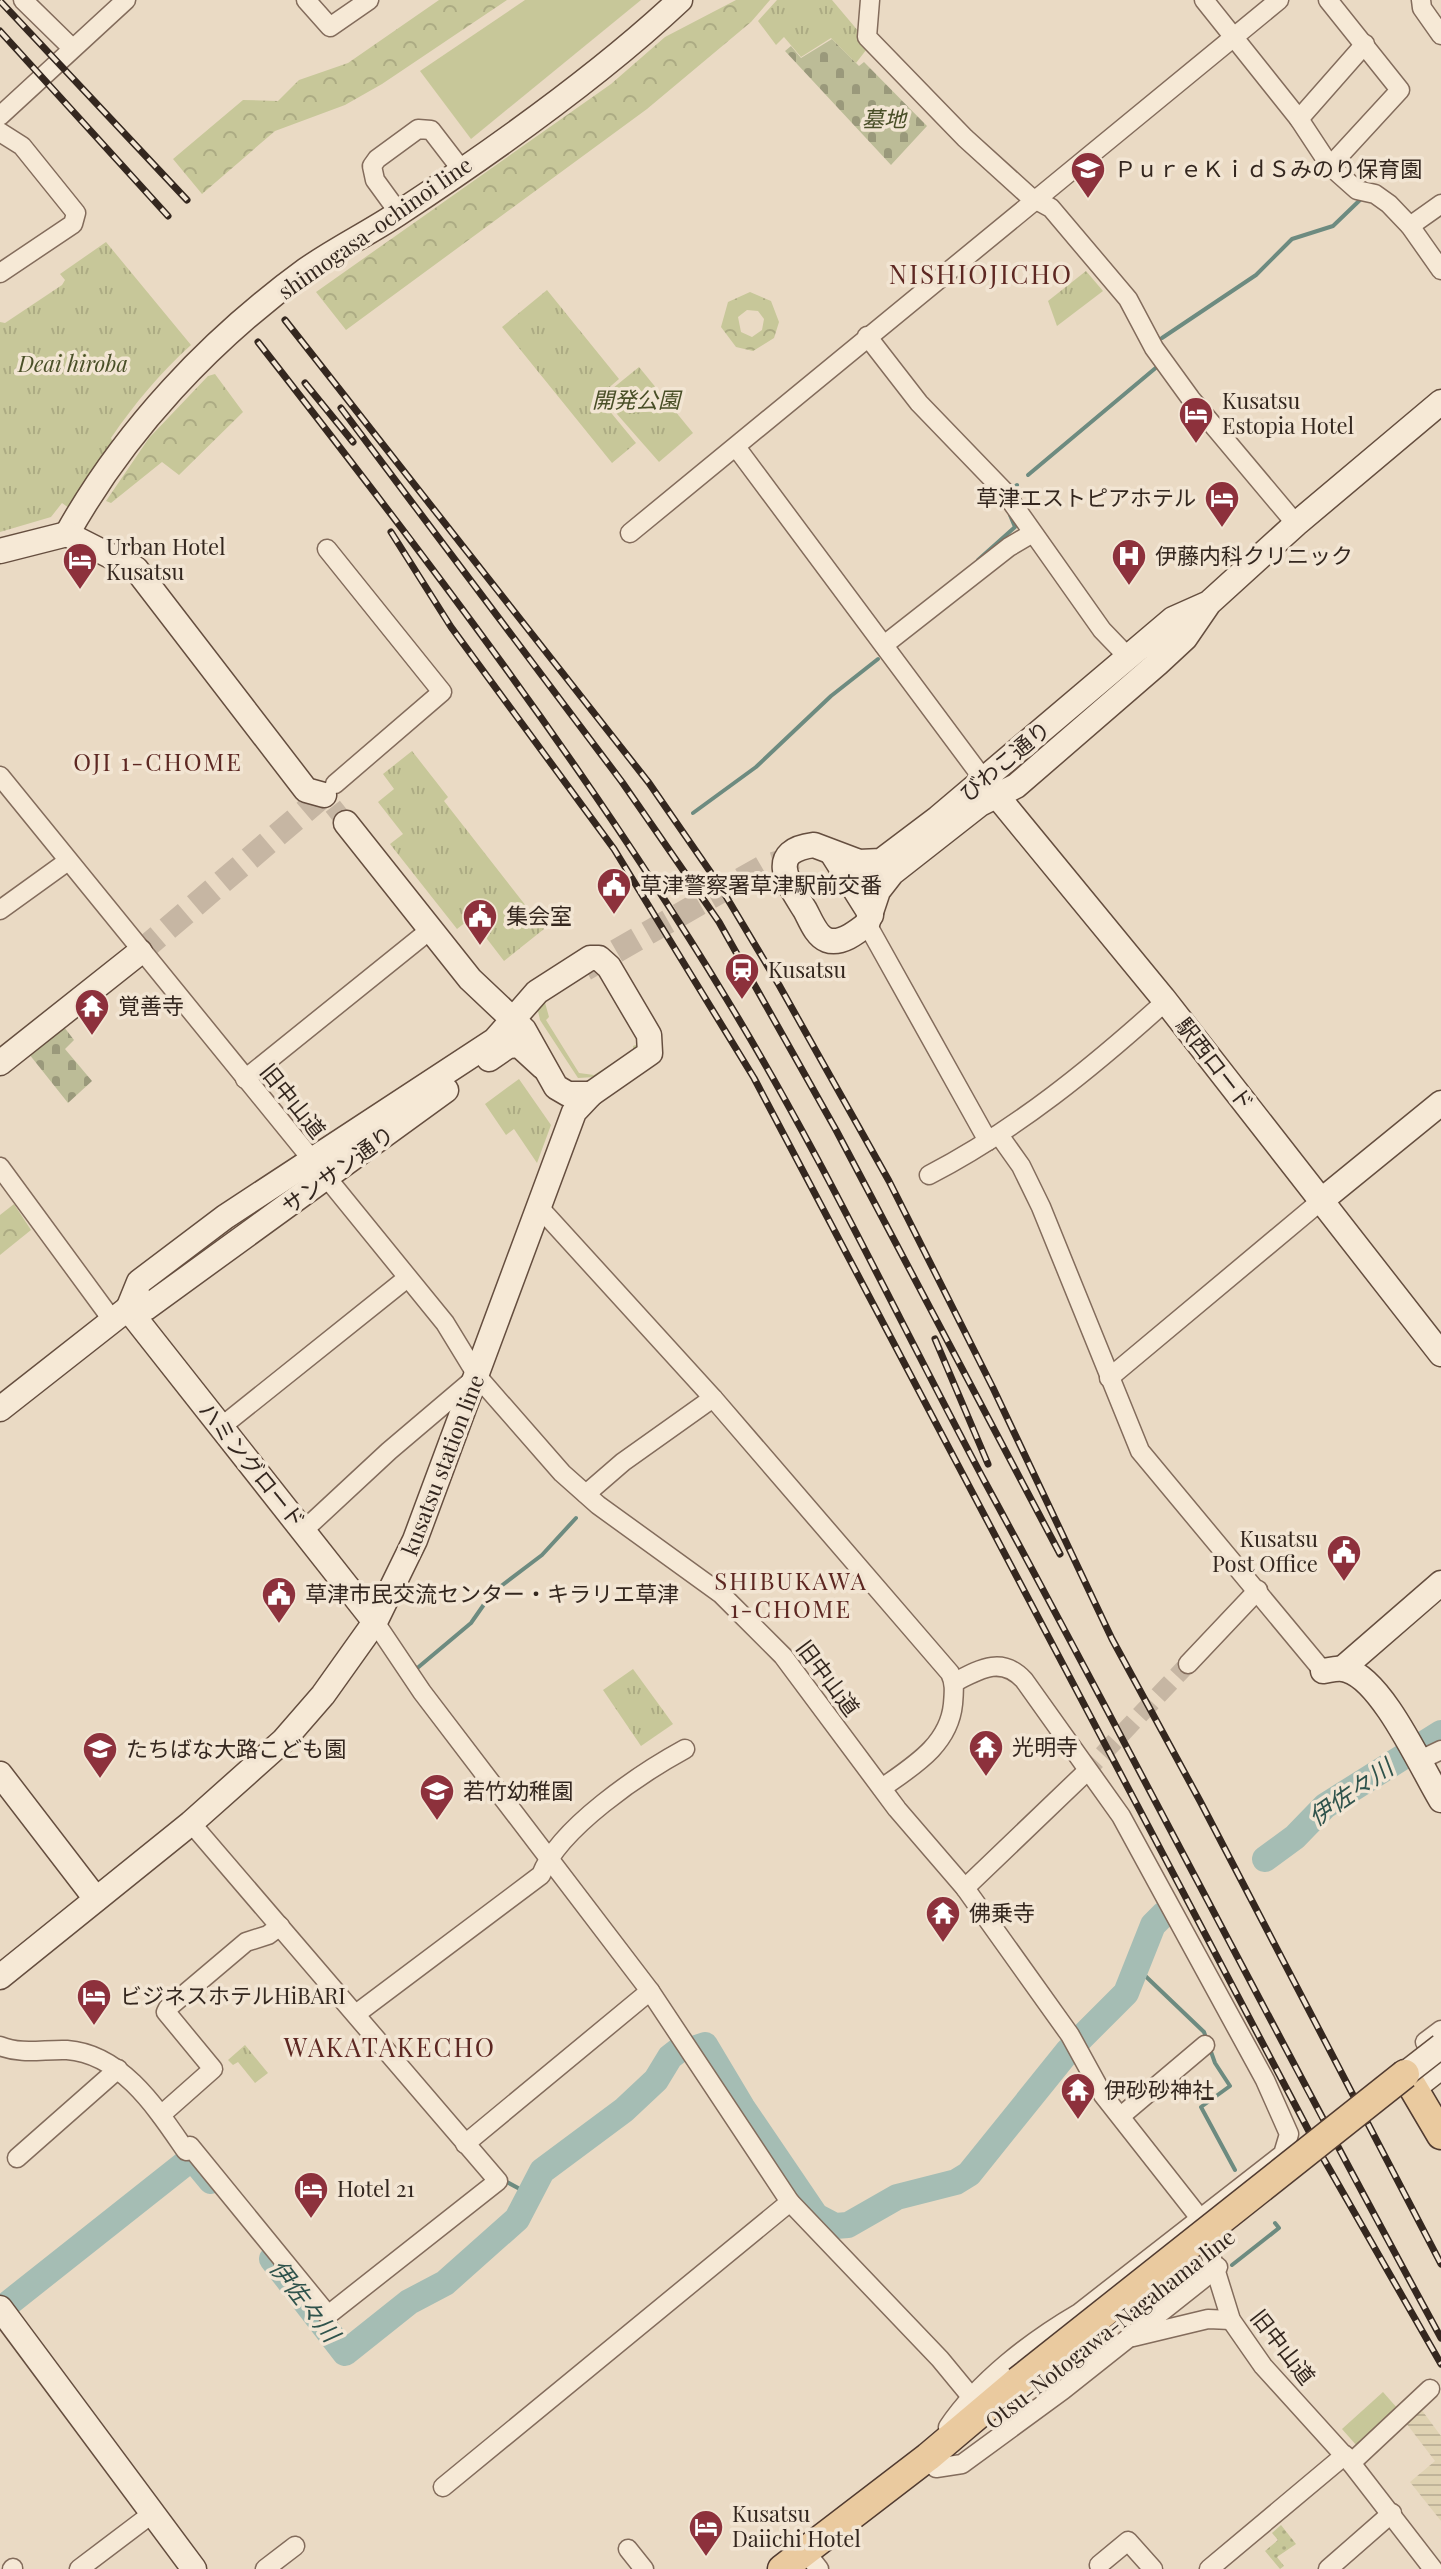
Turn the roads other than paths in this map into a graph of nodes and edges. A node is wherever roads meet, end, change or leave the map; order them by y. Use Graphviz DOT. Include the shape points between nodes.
graph roads {
  1 [pos="23,0"];
  2 [pos="126,0"];
  3 [pos="306,0"];
  4 [pos="369,0"];
  5 [pos="680,0"];
  6 [pos="870,0"];
  7 [pos="1204,0"];
  8 [pos="1279,0"];
  9 [pos="1328,0"];
  10 [pos="1421,0"];
  11 [pos="1441,35"];
  12 [pos="1233,37"];
  13 [pos="1365,44"];
  14 [pos="72,48"];
  15 [pos="0,116"];
  16 [pos="1299,119"];
  17 [pos="0,132"];
  18 [pos="1330,166"];
  19 [pos="461,169"];
  20 [pos="1037,201"];
  21 [pos="1441,204"];
  22 [pos="399,213"];
  23 [pos="1410,226"];
  24 [pos="1441,270"];
  25 [pos="0,273"];
  26 [pos="867,336"];
  27 [pos="1441,402"];
  28 [pos="736,447"];
  29 [pos="1296,524"];
  30 [pos="630,533"];
  31 [pos="67,534"];
  32 [pos="1031,534"];
  33 [pos="327,549"];
  34 [pos="0,551"];
  35 [pos="1209,603"];
  36 [pos="884,645"];
  37 [pos="1128,657"];
  38 [pos="1021,763"];
  39 [pos="0,776"];
  40 [pos="991,788"];
  41 [pos="329,790"];
  42 [pos="346,823"];
  43 [pos="832,853"];
  44 [pos="68,861"];
  45 [pos="0,910"];
  46 [pos="869,919"];
  47 [pos="430,930"];
  48 [pos="140,952"];
  49 [pos="1166,1001"];
  50 [pos="514,1022"];
  51 [pos="0,1063"];
  52 [pos="543,1067"];
  53 [pos="245,1079"];
  54 [pos="591,1094"];
  55 [pos="1441,1103"];
  56 [pos="994,1138"];
  57 [pos="310,1161"];
  58 [pos="0,1167"];
  59 [pos="929,1175"];
  60 [pos="326,1180"];
  61 [pos="280,1196"];
  62 [pos="1322,1200"];
  63 [pos="538,1206"];
  64 [pos="406,1279"];
  65 [pos="113,1311"];
  66 [pos="1441,1354"];
  67 [pos="478,1377"];
  68 [pos="1109,1378"];
  69 [pos="713,1398"];
  70 [pos="0,1409"];
  71 [pos="221,1427"];
  72 [pos="586,1494"];
  73 [pos="305,1529"];
  74 [pos="1441,1583"];
  75 [pos="1258,1590"];
  76 [pos="375,1622"];
  77 [pos="1188,1664"];
  78 [pos="1333,1670"];
  79 [pos="955,1682"];
  80 [pos="685,1749"];
  81 [pos="1441,1750"];
  82 [pos="1414,1754"];
  83 [pos="0,1774"];
  84 [pos="1084,1774"];
  85 [pos="882,1788"];
  86 [pos="1441,1800"];
  87 [pos="191,1823"];
  88 [pos="547,1859"];
  89 [pos="965,1888"];
  90 [pos="96,1899"];
  91 [pos="280,1926"];
  92 [pos="0,1977"];
  93 [pos="650,1991"];
  94 [pos="356,2014"];
  95 [pos="1441,2030"];
  96 [pos="1205,2045"];
  97 [pos="0,2046"];
  98 [pos="1441,2046"];
  99 [pos="1441,2066"];
  100 [pos="118,2069"];
  101 [pos="1410,2081"];
  102 [pos="161,2115"];
  103 [pos="1121,2116"];
  104 [pos="1441,2135"];
  105 [pos="465,2144"];
  106 [pos="17,2158"];
  107 [pos="790,2202"];
  108 [pos="1199,2217"];
  109 [pos="1218,2267"];
  110 [pos="2,2311"];
  111 [pos="1231,2320"];
  112 [pos="1129,2337"];
  113 [pos="1430,2389"];
  114 [pos="973,2399"];
  115 [pos="1348,2459"];
  116 [pos="932,2462"];
  117 [pos="443,2487"];
  118 [pos="153,2513"];
  119 [pos="1392,2513"];
  120 [pos="295,2546"];
  121 [pos="628,2549"];
  122 [pos="811,2563"];
  123 [pos="1099,2565"];
  124 [pos="79,2569"];
  125 [pos="194,2569"];
  126 [pos="265,2569"];
  127 [pos="644,2569"];
  128 [pos="782,2569"];
  129 [pos="1153,2569"];
  130 [pos="1209,2569"];
  131 [pos="1328,2569"];
  132 [pos="1433,2569"];
  1 -- 14 [label="street"];
  2 -- 14 [label="street"];
  3 -- 4 [label="street" via="330,27"];
  5 -- 19 [label="street, shimogasa-ochinoi line" via="594,73"];
  6 -- 20 [label="street" via="867,37 929,104"];
  7 -- 12 [label="street"];
  8 -- 12 [label="street"];
  9 -- 13 [label="street"];
  10 -- 11 [label="street"];
  12 -- 16 [label="street"];
  12 -- 20 [label="street"];
  13 -- 16 [label="street"];
  13 -- 18 [label="street" via="1399,95"];
  14 -- 15 [label="street"];
  16 -- 18 [label="street"];
  17 -- 25 [label="street" via="22,146 76,213 73,224"];
  18 -- 23 [label="street" via="1357,190 1382,199"];
  19 -- 22 [label="street, shimogasa-ochinoi line"];
  19 -- 22 [label="street" via="431,130 418,129 372,166 375,180"];
  20 -- 26 [label="street"];
  20 -- 29 [label="street" via="1051,208 1128,299 1178,382"];
  21 -- 23 [label="street"];
  22 -- 31 [label="street, shimogasa-ochinoi line" via="298,277 183,377 146,420"];
  23 -- 24 [label="street"];
  26 -- 28 [label="street"];
  26 -- 32 [label="street" via="919,403 1003,490"];
  27 -- 29 [label="street, びわこ通り"];
  28 -- 30 [label="street"];
  28 -- 36 [label="street"];
  29 -- 35 [label="street, びわこ通り"];
  31 -- 34 [label="street"];
  31 -- 41 [label="street" via="136,569 306,790"];
  32 -- 36 [label="street"];
  32 -- 37 [label="street"];
  33 -- 41 [label="street" via="442,692"];
  35 -- 37 [label="street, びわこ通り" via="1173,619"];
  35 -- 38 [label="street"];
  35 -- 40 [label="street, びわこ通り" via="1185,638 1016,786"];
  36 -- 40 [label="street"];
  37 -- 40 [label="street, びわこ通り"];
  39 -- 44 [label="street, 旧中山道"];
  40 -- 43 [label="street, びわこ通り" via="881,861 859,862"];
  40 -- 46 [label="street, びわこ通り" via="980,804 892,873 878,891"];
  40 -- 49 [label="street, 駅西ロード"];
  42 -- 47 [label="street"];
  43 -- 46 [label="street"];
  43 -- 46 [label="street, びわこ通り" via="809,846 788,858 785,880 823,937 838,941"];
  44 -- 45 [label="street"];
  44 -- 48 [label="street, 旧中山道"];
  46 -- 56 [label="street"];
  47 -- 50 [label="street"];
  47 -- 53 [label="street"];
  48 -- 51 [label="street"];
  48 -- 53 [label="street, 旧中山道"];
  49 -- 56 [label="street" via="1112,1050"];
  49 -- 62 [label="street, 駅西ロード"];
  50 -- 52 [label="street" via="524,1030"];
  50 -- 54 [label="street, kusatsu station line" via="532,996 553,981 590,958 607,963 652,1045 646,1059"];
  50 -- 57 [label="street, サンサン通り" via="495,1040"];
  52 -- 54 [label="street" via="561,1091"];
  52 -- 60 [label="street, サンサン通り" via="524,1047 508,1046"];
  53 -- 57 [label="street, 旧中山道"];
  54 -- 63 [label="street, kusatsu station line" via="574,1112"];
  55 -- 62 [label="street"];
  56 -- 59 [label="street"];
  56 -- 68 [label="street" via="1021,1166 1041,1207"];
  57 -- 60 [label="street, 旧中山道"];
  57 -- 65 [label="street, サンサン通り" via="139,1282"];
  58 -- 65 [label="street"];
  60 -- 64 [label="street, 旧中山道"];
  60 -- 65 [label="street, サンサン通り" via="146,1308"];
  61 -- 65 [label="street"];
  62 -- 66 [label="street, 駅西ロード"];
  62 -- 68 [label="street"];
  63 -- 67 [label="street, kusatsu station line"];
  63 -- 69 [label="street"];
  64 -- 67 [label="street, 旧中山道" via="445,1323"];
  64 -- 71 [label="street"];
  65 -- 70 [label="street, サンサン通り"];
  65 -- 71 [label="street, ハミングロード"];
  67 -- 72 [label="street, 旧中山道" via="517,1426"];
  67 -- 73 [label="street"];
  67 -- 76 [label="street, kusatsu station line" via="415,1540"];
  68 -- 75 [label="street" via="1140,1451"];
  69 -- 72 [label="street"];
  69 -- 79 [label="street"];
  71 -- 73 [label="street, ハミングロード"];
  72 -- 85 [label="street, 旧中山道" via="751,1622 783,1656"];
  73 -- 76 [label="street, ハミングロード"];
  74 -- 78 [label="street"];
  75 -- 77 [label="street"];
  75 -- 78 [label="street"];
  76 -- 87 [label="street, kusatsu station line" via="283,1741"];
  76 -- 88 [label="street"];
  78 -- 82 [label="street" via="1361,1677 1379,1695"];
  79 -- 85 [label="street" via="949,1728"];
  79 -- 108 [label="street" via="998,1665 1015,1670 1024,1680 1121,1816 1288,2124 1283,2154"];
  80 -- 88 [label="street" via="624,1788"];
  81 -- 82 [label="street"];
  82 -- 86 [label="street"];
  83 -- 90 [label="street"];
  84 -- 89 [label="street"];
  85 -- 89 [label="street, 旧中山道"];
  87 -- 90 [label="street, kusatsu station line"];
  87 -- 91 [label="street"];
  88 -- 93 [label="street"];
  88 -- 94 [label="street" via="541,1875"];
  89 -- 103 [label="street, 旧中山道"];
  90 -- 92 [label="street, kusatsu station line"];
  91 -- 94 [label="street"];
  91 -- 102 [label="street" via="246,1942 168,2008 213,2069"];
  93 -- 105 [label="street"];
  93 -- 107 [label="street"];
  94 -- 105 [label="street"];
  95 -- 99 [label="street" via="1425,2042"];
  96 -- 103 [label="street"];
  97 -- 100 [label="street" via="86,2052"];
  98 -- 101 [label="street, bridge"];
  99 -- 101 [label="street"];
  100 -- 102 [label="street"];
  100 -- 106 [label="street"];
  101 -- 104 [label="main road"];
  101 -- 116 [label="main road, Otsu-Notogawa-Nagahama line, bridge"];
  102 -- 105 [label="street" via="328,2315 498,2181"];
  103 -- 108 [label="street, 旧中山道"];
  107 -- 114 [label="street"];
  107 -- 117 [label="street"];
  108 -- 109 [label="street, 旧中山道"];
  108 -- 114 [label="street" via="1053,2329"];
  109 -- 111 [label="street, 旧中山道"];
  109 -- 112 [label="street"];
  110 -- 118 [label="street"];
  111 -- 112 [label="street" via="1208,2319"];
  111 -- 115 [label="street, 旧中山道" via="1263,2366"];
  112 -- 116 [label="street" via="962,2464"];
  113 -- 115 [label="street"];
  114 -- 116 [label="street" via="953,2420"];
  115 -- 119 [label="street, 旧中山道"];
  115 -- 130 [label="street"];
  116 -- 122 [label="main road, Otsu-Notogawa-Nagahama line"];
  118 -- 124 [label="street"];
  118 -- 125 [label="street"];
  119 -- 131 [label="street"];
  119 -- 132 [label="street, 旧中山道"];
  120 -- 126 [label="street"];
  121 -- 127 [label="street"];
  122 -- 128 [label="main road, Otsu-Notogawa-Nagahama line"];
  123 -- 129 [label="street" via="1128,2541"];
}
